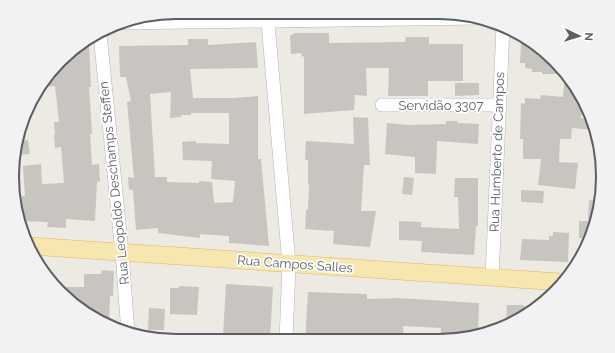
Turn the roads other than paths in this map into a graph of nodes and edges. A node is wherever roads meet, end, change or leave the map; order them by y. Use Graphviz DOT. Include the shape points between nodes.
graph roads {
  1 [pos="218,19"];
  2 [pos="267,19"];
  3 [pos="147,22"];
  4 [pos="503,33"];
  5 [pos="100,39"];
  6 [pos="499,105"];
  7 [pos="382,106"];
  8 [pos="35,246"];
  9 [pos="122,252"];
  10 [pos="289,264"];
  11 [pos="492,278"];
  12 [pos="555,282"];
  13 [pos="128,326"];
  14 [pos="286,334"];
  1 -- 3 [label="street"];
  2 -- 10 [label="street"];
  4 -- 6 [label="street, Rua Humberto de Campos"];
  5 -- 9 [label="street, Rua Leopoldo Deschamps Steffen"];
  6 -- 7 [label="street, Servidão 3307"];
  6 -- 11 [label="street, Rua Humberto de Campos"];
  8 -- 9 [label="main road, Rua Campos Salles"];
  9 -- 10 [label="main road, Rua Campos Salles"];
  9 -- 13 [label="street, Rua Leopoldo Deschamps Steffen"];
  10 -- 11 [label="main road, Rua Campos Salles"];
  10 -- 14 [label="street"];
  11 -- 12 [label="main road, Rua Campos Salles"];
}
